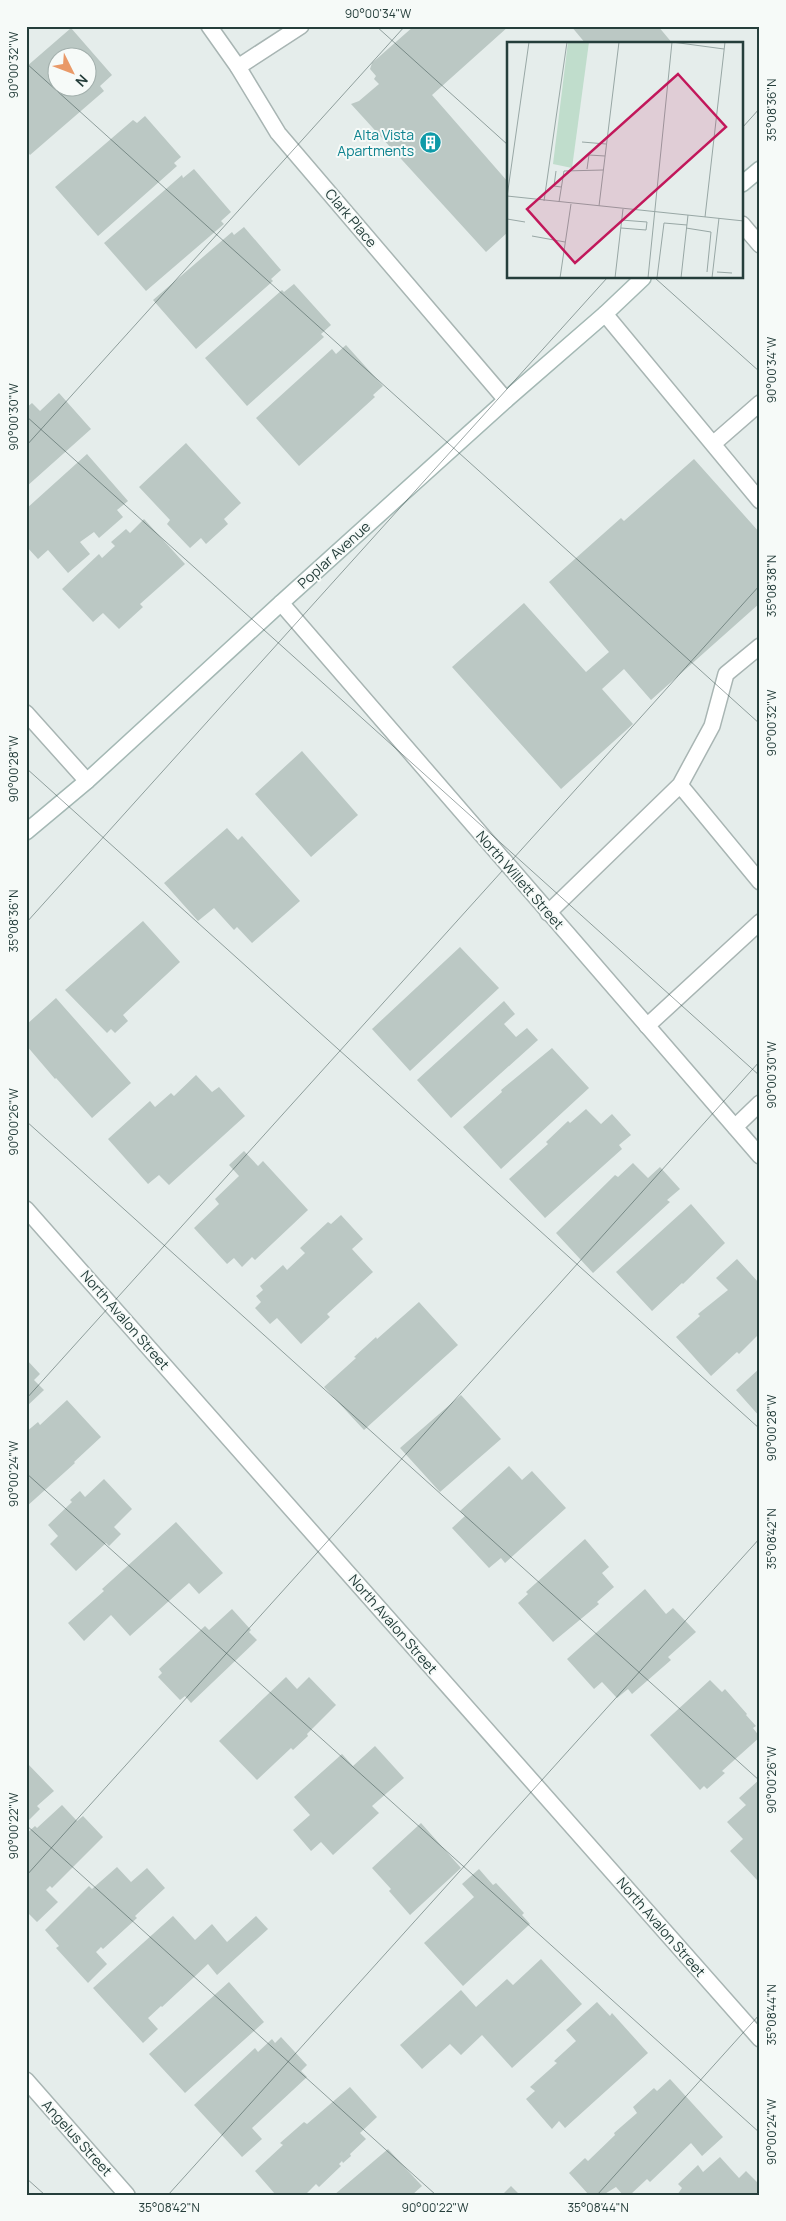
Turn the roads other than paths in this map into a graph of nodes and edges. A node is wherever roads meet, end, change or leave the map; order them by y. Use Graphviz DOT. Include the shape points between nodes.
graph roads {
  1 [pos="209,26"];
  2 [pos="301,26"];
  3 [pos="238,67"];
  4 [pos="760,169"];
  5 [pos="744,182"];
  6 [pos="744,226"];
  7 [pos="760,245"];
  8 [pos="642,279"];
  9 [pos="605,314"];
  10 [pos="506,400"];
  11 [pos="760,403"];
  12 [pos="713,444"];
  13 [pos="760,501"];
  14 [pos="281,603"];
  15 [pos="760,646"];
  16 [pos="26,713"];
  17 [pos="87,782"];
  18 [pos="680,785"];
  19 [pos="26,832"];
  20 [pos="760,882"];
  21 [pos="548,913"];
  22 [pos="760,922"];
  23 [pos="647,1026"];
  24 [pos="760,1103"];
  25 [pos="734,1127"];
  26 [pos="760,1156"];
  27 [pos="26,1209"];
  28 [pos="760,2039"];
  29 [pos="26,2080"];
  30 [pos="128,2195"];
  1 -- 3 [label="street, Clark Place"];
  2 -- 3 [label="street"];
  3 -- 10 [label="street, Clark Place" via="278,133"];
  4 -- 5 [label="street"];
  6 -- 7 [label="street"];
  8 -- 9 [label="street, Poplar Avenue"];
  9 -- 10 [label="street, Poplar Avenue"];
  9 -- 12 [label="street"];
  10 -- 14 [label="street, Poplar Avenue"];
  11 -- 12 [label="street"];
  12 -- 13 [label="street"];
  14 -- 17 [label="street, Poplar Avenue"];
  14 -- 21 [label="street, North Willett Street"];
  15 -- 18 [label="street" via="726,674 712,726"];
  16 -- 17 [label="street"];
  17 -- 19 [label="street, Poplar Avenue"];
  18 -- 20 [label="street"];
  18 -- 21 [label="street"];
  21 -- 23 [label="street, North Willett Street"];
  22 -- 23 [label="street"];
  23 -- 25 [label="street, North Willett Street"];
  24 -- 25 [label="street"];
  25 -- 26 [label="street, North Willett Street"];
  27 -- 28 [label="street, North Avalon Street"];
  29 -- 30 [label="street, Angelus Street"];
}
